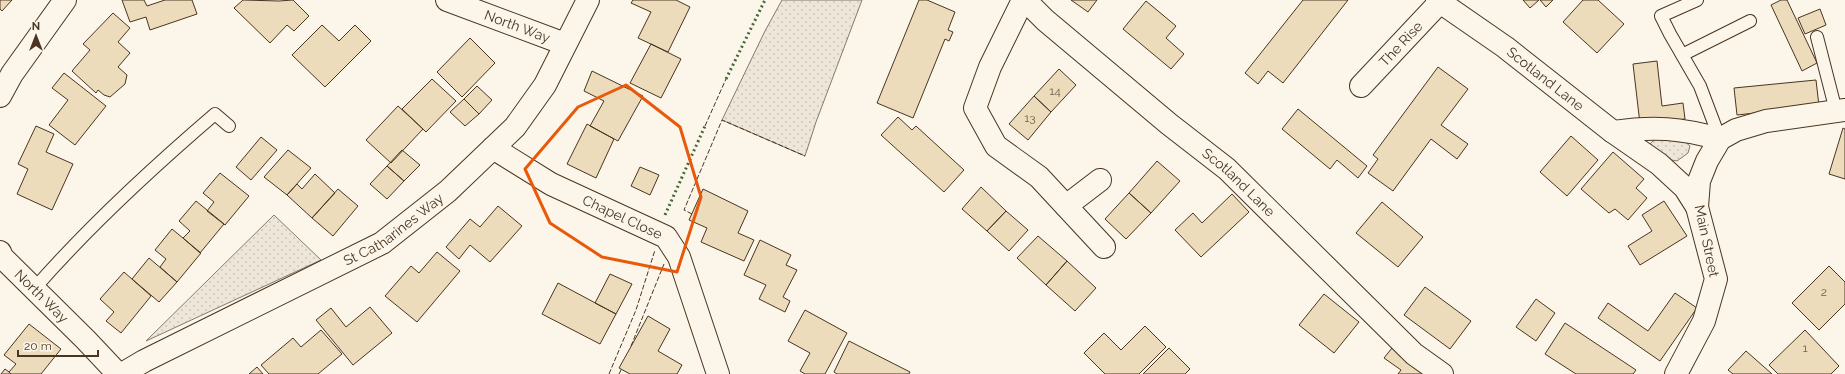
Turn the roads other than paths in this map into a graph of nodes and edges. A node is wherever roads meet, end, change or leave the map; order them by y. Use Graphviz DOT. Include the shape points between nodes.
graph roads {
  1 [pos="65,0"];
  2 [pos="447,0"];
  3 [pos="588,0"];
  4 [pos="1024,0"];
  5 [pos="1697,0"];
  6 [pos="1439,1"];
  7 [pos="1750,21"];
  8 [pos="1817,37"];
  9 [pos="565,44"];
  10 [pos="1682,54"];
  11 [pos="1361,86"];
  12 [pos="0,96"];
  13 [pos="1841,111"];
  14 [pos="229,126"];
  15 [pos="1613,132"];
  16 [pos="1720,138"];
  17 [pos="493,148"];
  18 [pos="1100,180"];
  19 [pos="1066,206"];
  20 [pos="1697,207"];
  21 [pos="1104,247"];
  22 [pos="0,252"];
  23 [pos="34,289"];
  24 [pos="118,374"];
  25 [pos="122,374"];
  26 [pos="718,374"];
  27 [pos="1442,374"];
  28 [pos="1676,374"];
  1 -- 12 [label="street" via="12,74"];
  2 -- 9 [label="street, North Way"];
  3 -- 9 [label="street, St Catharines Way"];
  4 -- 19 [label="street" via="990,67 975,108 996,146 1039,177"];
  4 -- 27 [label="street, Scotland Lane" via="1227,169 1414,354"];
  5 -- 10 [label="lane" via="1662,16"];
  6 -- 11 [label="street, The Rise"];
  6 -- 15 [label="street, Scotland Lane" via="1505,47"];
  7 -- 10 [label="lane"];
  8 -- 13 [label="lane"];
  9 -- 17 [label="street, St Catharines Way" via="545,85 515,127"];
  10 -- 16 [label="lane" via="1700,86"];
  13 -- 16 [label="street" via="1766,121"];
  14 -- 23 [label="lane" via="215,114 104,215"];
  15 -- 16 [label="street" via="1656,127"];
  15 -- 20 [label="street, Scotland Lane" via="1659,164 1685,188"];
  16 -- 20 [label="street, Main Street" via="1699,181"];
  17 -- 25 [label="street, St Catharines Way" via="448,191 382,243"];
  17 -- 26 [label="street, Chapel Close" via="551,184 666,237 679,257"];
  18 -- 19 [label="street"];
  19 -- 21 [label="street"];
  20 -- 28 [label="street, Main Street" via="1716,279 1704,321"];
  22 -- 23 [label="street, North Way"];
  23 -- 24 [label="street, North Way"];
}
